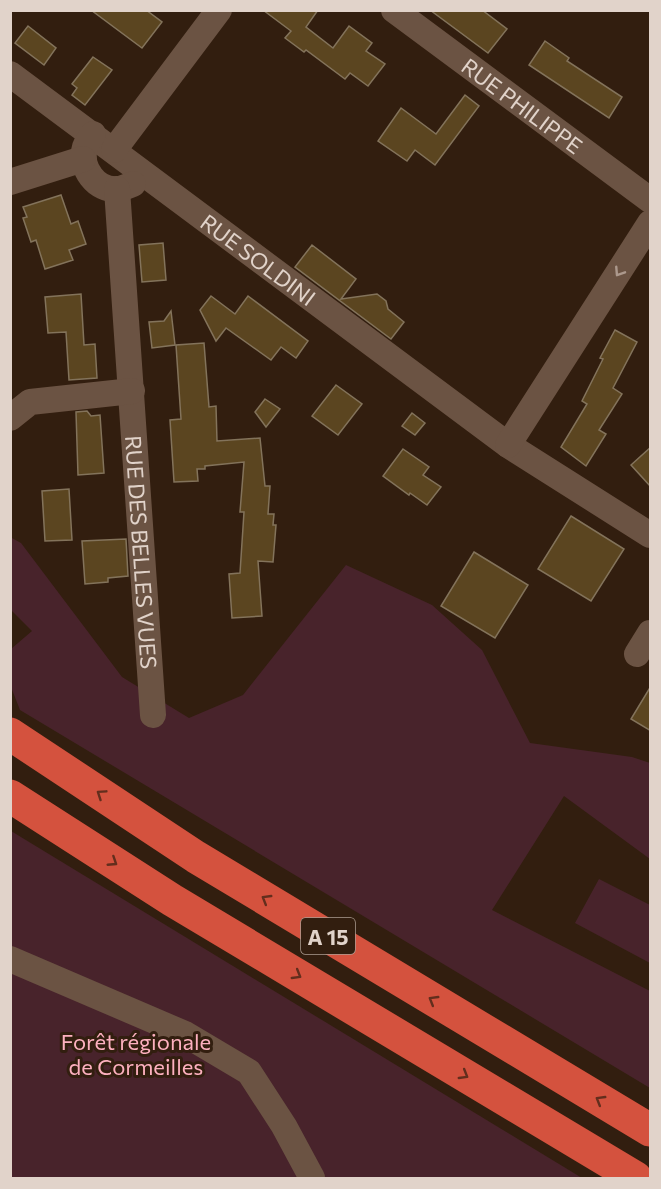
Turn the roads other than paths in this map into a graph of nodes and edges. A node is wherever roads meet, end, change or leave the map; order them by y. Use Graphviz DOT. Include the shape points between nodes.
graph roads {
  1 [pos="219,10"];
  2 [pos="394,10"];
  3 [pos="10,74"];
  4 [pos="93,134"];
  5 [pos="114,150"];
  6 [pos="83,159"];
  7 [pos="144,173"];
  8 [pos="10,182"];
  9 [pos="117,189"];
  10 [pos="651,200"];
  11 [pos="651,223"];
  12 [pos="132,391"];
  13 [pos="10,418"];
  14 [pos="508,445"];
  15 [pos="651,535"];
  16 [pos="153,715"];
  17 [pos="10,734"];
  18 [pos="10,796"];
  19 [pos="10,959"];
  20 [pos="651,1130"];
  21 [pos="312,1179"];
  22 [pos="636,1179"];
  1 -- 5 [label="street"];
  2 -- 10 [label="street, RUE PHILIPPE"];
  3 -- 4 [label="street, RUE SOLDINI"];
  4 -- 5 [label="street, RUE SOLDINI"];
  4 -- 6 [label="street"];
  5 -- 7 [label="street, RUE SOLDINI"];
  6 -- 8 [label="street"];
  6 -- 9 [label="street" via="89,175 101,186"];
  7 -- 9 [label="street" via="133,184"];
  7 -- 14 [label="street, RUE SOLDINI"];
  9 -- 12 [label="street, RUE DES BELLES VUES"];
  11 -- 14 [label="street, one-way"];
  12 -- 13 [label="street" via="30,402"];
  12 -- 16 [label="street, RUE DES BELLES VUES"];
  14 -- 15 [label="street, RUE SOLDINI"];
  20 -- 17 [label="highway, A 15, one-way" via="196,857"];
  18 -- 22 [label="highway, A 15, one-way" via="172,900"];
  19 -- 21 [label="street" via="185,1034 249,1072"];
}
